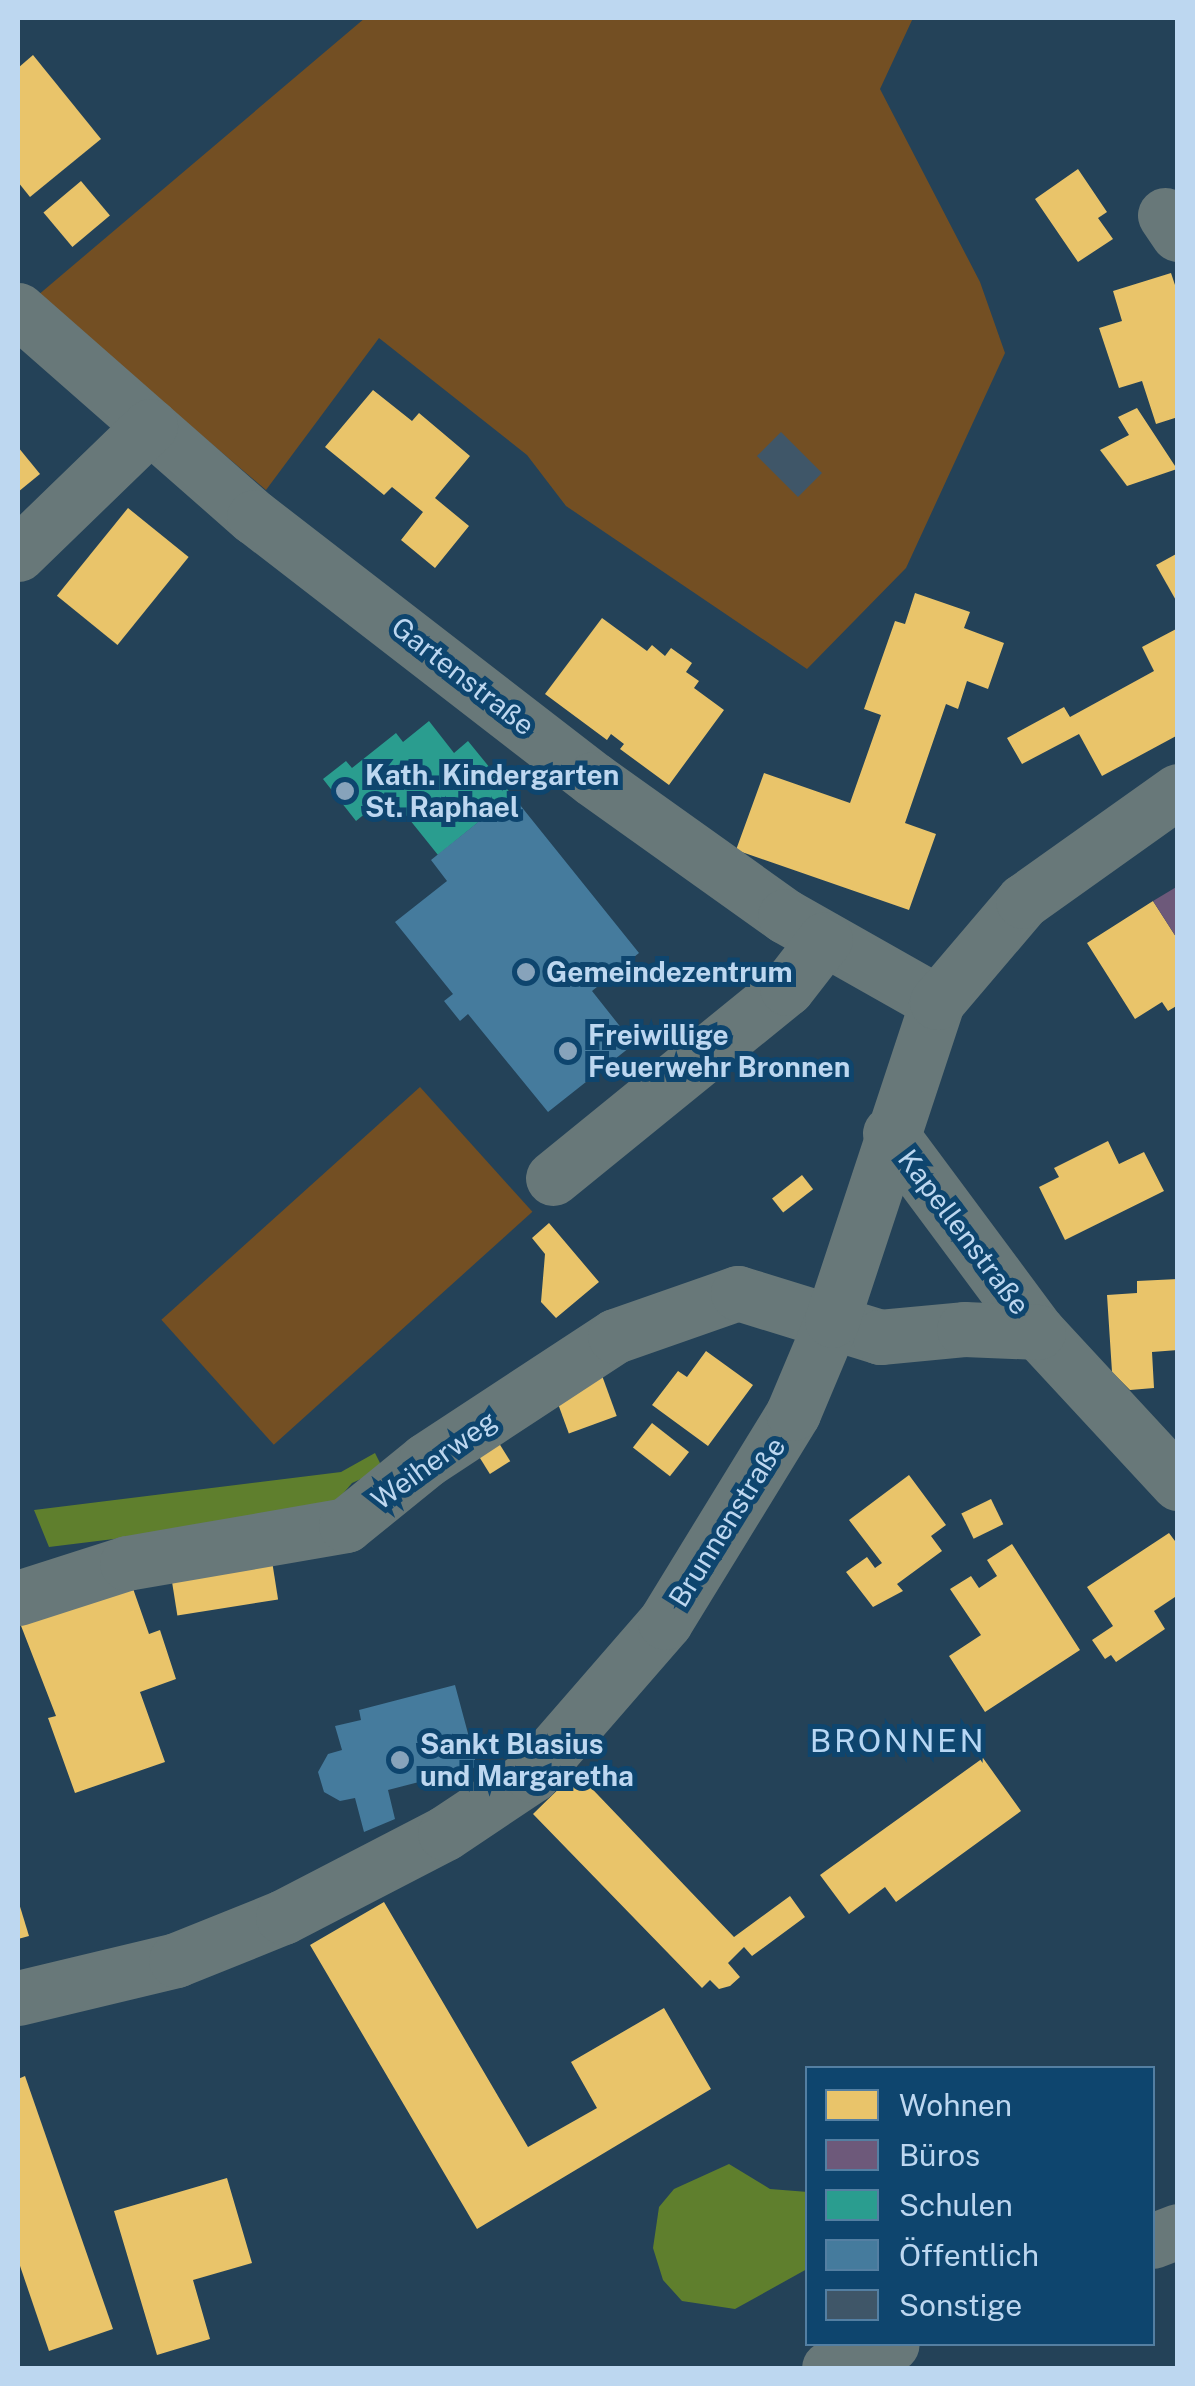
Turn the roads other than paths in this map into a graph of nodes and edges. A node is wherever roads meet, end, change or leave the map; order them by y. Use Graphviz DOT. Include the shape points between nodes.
graph roads {
  1 [pos="18,310"];
  2 [pos="150,426"];
  3 [pos="18,554"];
  4 [pos="1178,791"];
  5 [pos="825,939"];
  6 [pos="937,1002"];
  7 [pos="890,1133"];
  8 [pos="553,1178"];
  9 [pos="832,1320"];
  10 [pos="1038,1332"];
  11 [pos="1178,1483"];
  12 [pos="18,1598"];
  13 [pos="18,1998"];
  14 [pos="887,2346"];
  15 [pos="829,2368"];
  1 -- 2 [label="street, Gartenstraße"];
  2 -- 3 [label="street"];
  2 -- 5 [label="street, Gartenstraße" via="254,517 593,779"];
  4 -- 6 [label="street, Brunnenstraße" via="1023,902"];
  5 -- 6 [label="street, Gartenstraße"];
  5 -- 8 [label="street" via="787,988"];
  6 -- 7 [label="street, Brunnenstraße"];
  7 -- 9 [label="street, Brunnenstraße"];
  7 -- 10 [label="street, Kapellenstraße"];
  9 -- 10 [label="street, Kapellenstraße" via="880,1337 964,1329"];
  9 -- 12 [label="street, Weiherweg" via="738,1292 615,1336 426,1460 346,1525 127,1563"];
  9 -- 13 [label="street, Brunnenstraße" via="793,1414 665,1622 532,1776 445,1833 282,1917 176,1960"];
  10 -- 11 [label="street, Kapellenstraße"];
  14 -- 15 [label="street"];
}
